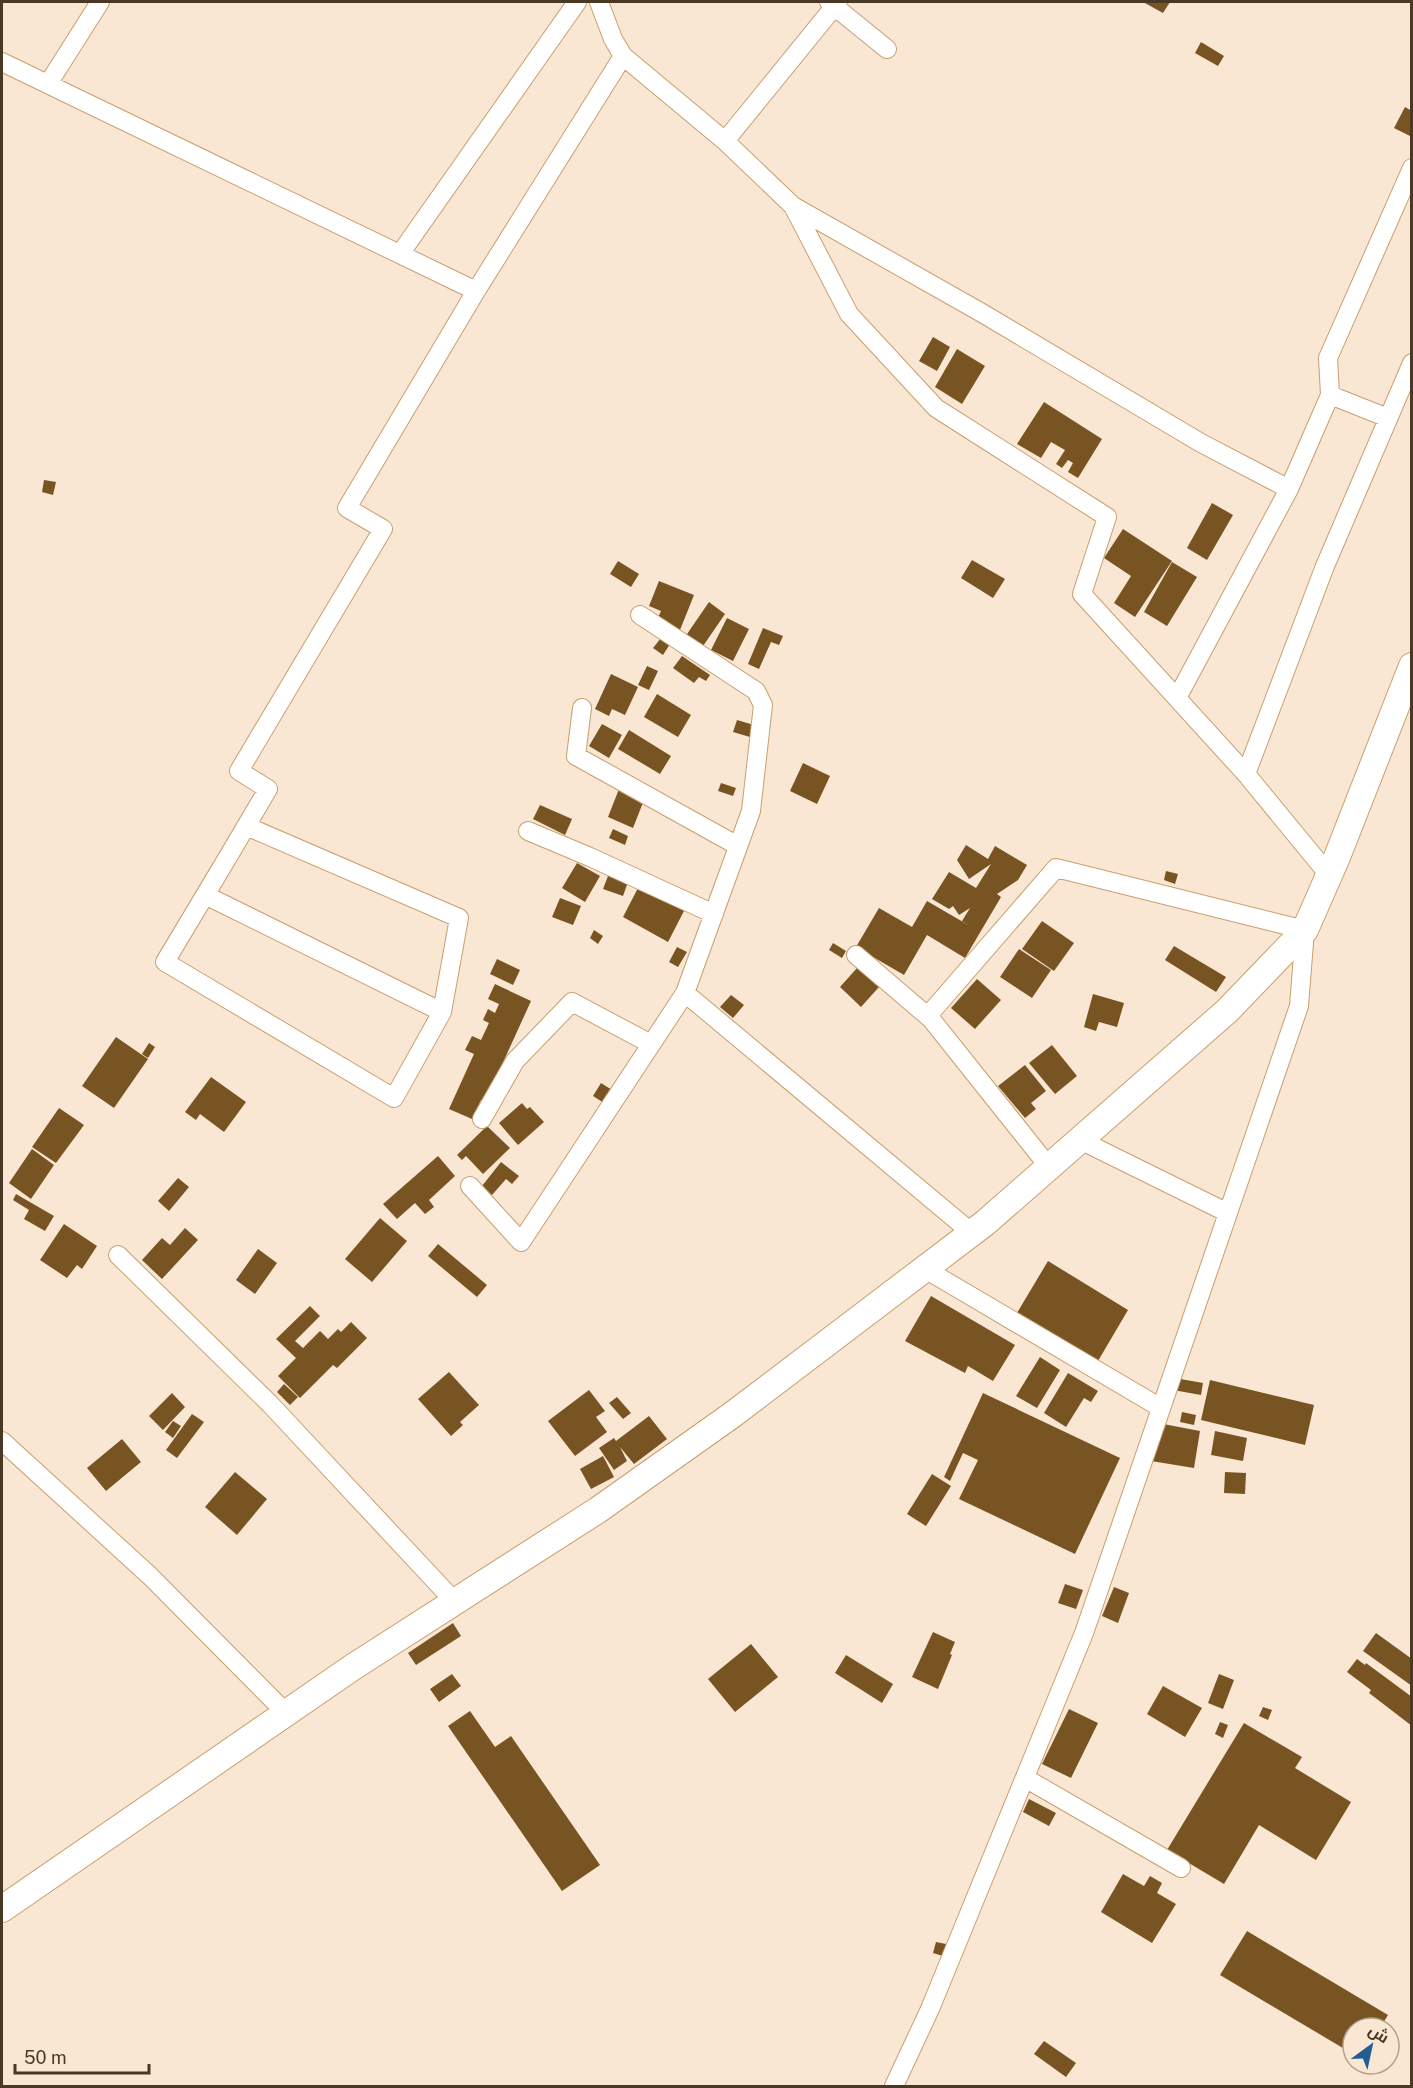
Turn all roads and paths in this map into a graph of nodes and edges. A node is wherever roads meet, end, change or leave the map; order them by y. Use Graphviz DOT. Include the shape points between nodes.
graph roads {
  1 [pos="100,2"];
  2 [pos="577,2"];
  3 [pos="599,2"];
  4 [pos="834,3"];
  5 [pos="887,49"];
  6 [pos="623,57"];
  7 [pos="2,62"];
  8 [pos="48,84"];
  9 [pos="725,141"];
  10 [pos="1412,168"];
  11 [pos="793,206"];
  12 [pos="400,254"];
  13 [pos="476,291"];
  14 [pos="1412,363"];
  15 [pos="1330,395"];
  16 [pos="1388,418"];
  17 [pos="1289,489"];
  18 [pos="640,615"];
  19 [pos="1412,666"];
  20 [pos="1177,698"];
  21 [pos="582,708"];
  22 [pos="1246,774"];
  23 [pos="246,826"];
  24 [pos="528,831"];
  25 [pos="738,846"];
  26 [pos="1329,875"];
  27 [pos="206,895"];
  28 [pos="714,914"];
  29 [pos="1305,930"];
  30 [pos="856,955"];
  31 [pos="685,993"];
  32 [pos="932,1011"];
  33 [pos="442,1012"];
  34 [pos="651,1044"];
  35 [pos="482,1119"];
  36 [pos="1080,1140"];
  37 [pos="1049,1167"];
  38 [pos="470,1186"];
  39 [pos="1228,1213"];
  40 [pos="972,1233"];
  41 [pos="118,1255"];
  42 [pos="924,1269"];
  43 [pos="1161,1408"];
  44 [pos="2,1441"];
  45 [pos="455,1602"];
  46 [pos="286,1713"];
  47 [pos="1025,1778"];
  48 [pos="1181,1868"];
  49 [pos="2,1909"];
  50 [pos="894,2086"];
  1 -- 8 [label="street"];
  2 -- 12 [label="street"];
  3 -- 6 [label="street"];
  4 -- 5 [label="street"];
  4 -- 9 [label="street"];
  6 -- 9 [label="street"];
  6 -- 13 [label="street"];
  7 -- 8 [label="street"];
  8 -- 12 [label="street"];
  9 -- 11 [label="street"];
  10 -- 15 [label="street" via="1328,358"];
  11 -- 17 [label="street" via="1201,443"];
  11 -- 20 [label="street" via="849,314 936,408 1107,517 1082,594"];
  12 -- 13 [label="street"];
  13 -- 23 [label="street" via="347,508 383,529 239,771 268,789"];
  14 -- 16 [label="street"];
  15 -- 16 [label="street"];
  15 -- 17 [label="street"];
  16 -- 22 [label="street" via="1325,566"];
  17 -- 20 [label="street"];
  18 -- 25 [label="street" via="756,691 763,705 752,811"];
  19 -- 26 [label="street"];
  20 -- 22 [label="street"];
  21 -- 25 [label="street" via="576,756"];
  22 -- 26 [label="street"];
  23 -- 27 [label="street"];
  23 -- 33 [label="street" via="459,918"];
  24 -- 28 [label="street"];
  25 -- 28 [label="street"];
  26 -- 29 [label="street"];
  27 -- 33 [label="street"];
  27 -- 33 [label="street" via="165,962 394,1098"];
  28 -- 31 [label="street"];
  29 -- 32 [label="street" via="1056,868"];
  29 -- 36 [label="street" via="1227,1011"];
  29 -- 39 [label="street" via="1299,1006"];
  30 -- 37 [label="street" via="931,1019"];
  31 -- 34 [label="street"];
  31 -- 40 [label="street"];
  34 -- 35 [label="street" via="572,1002 515,1061"];
  34 -- 38 [label="street" via="521,1242"];
  36 -- 37 [label="street"];
  36 -- 39 [label="street"];
  37 -- 40 [label="street"];
  39 -- 43 [label="street"];
  40 -- 42 [label="street"];
  41 -- 45 [label="street" via="270,1404"];
  42 -- 43 [label="street"];
  42 -- 45 [label="street" via="732,1415 598,1510"];
  43 -- 47 [label="street" via="1084,1633"];
  44 -- 46 [label="street" via="150,1576"];
  45 -- 46 [label="street"];
  46 -- 49 [label="street"];
  47 -- 48 [label="street"];
  47 -- 50 [label="street"];
}
